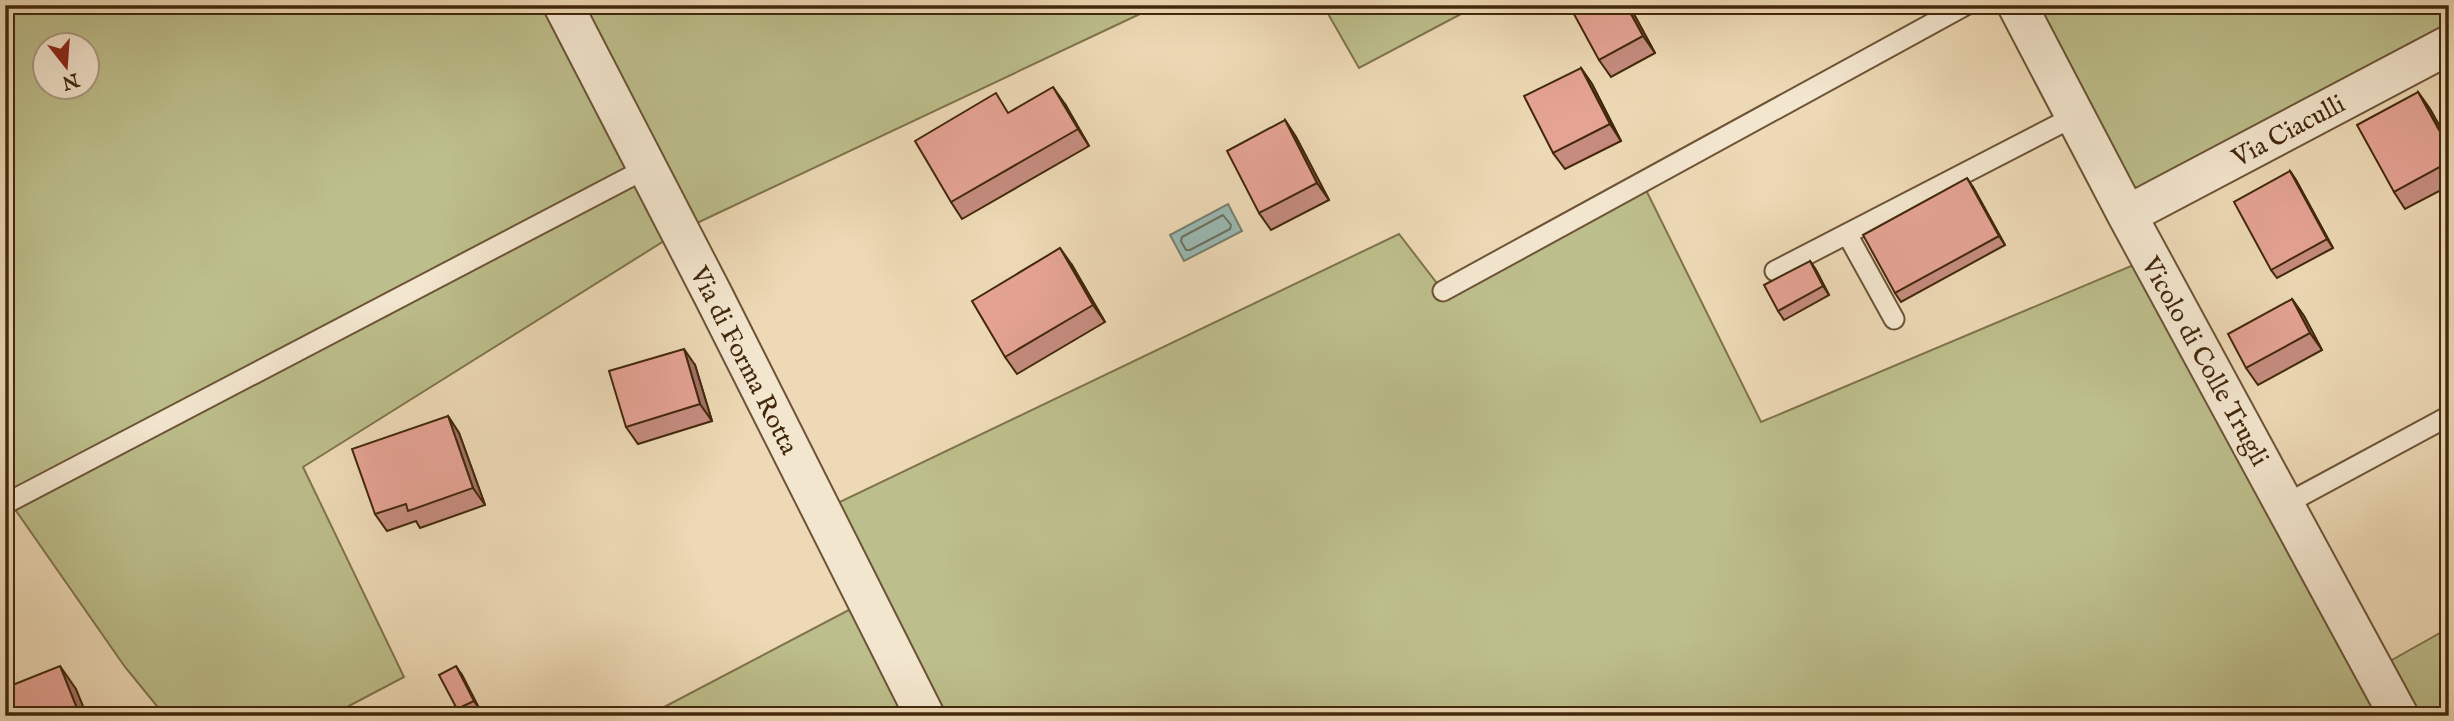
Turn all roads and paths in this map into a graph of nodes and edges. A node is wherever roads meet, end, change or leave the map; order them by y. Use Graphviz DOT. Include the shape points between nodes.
graph roads {
  1 [pos="563,5"];
  2 [pos="1966,5"];
  3 [pos="2017,5"];
  4 [pos="2449,45"];
  5 [pos="2075,116"];
  6 [pos="647,168"];
  7 [pos="2127,215"];
  8 [pos="1847,234"];
  9 [pos="1775,271"];
  10 [pos="1443,291"];
  11 [pos="1894,318"];
  12 [pos="2449,416"];
  13 [pos="5,504"];
  14 [pos="2284,505"];
  15 [pos="925,716"];
  16 [pos="2399,716"];
  1 -- 6 [label="street, Via di Forma Rotta"];
  2 -- 10 [label="lane"];
  3 -- 5 [label="street, Vicolo di Colle Trugli"];
  4 -- 7 [label="street, Via Ciaculli"];
  5 -- 7 [label="street, Vicolo di Colle Trugli"];
  5 -- 8 [label="lane"];
  6 -- 13 [label="lane"];
  6 -- 15 [label="street, Via di Forma Rotta"];
  7 -- 14 [label="street, Vicolo di Colle Trugli"];
  8 -- 9 [label="lane"];
  8 -- 11 [label="lane"];
  12 -- 14 [label="lane"];
  14 -- 16 [label="street, Vicolo di Colle Trugli"];
}
